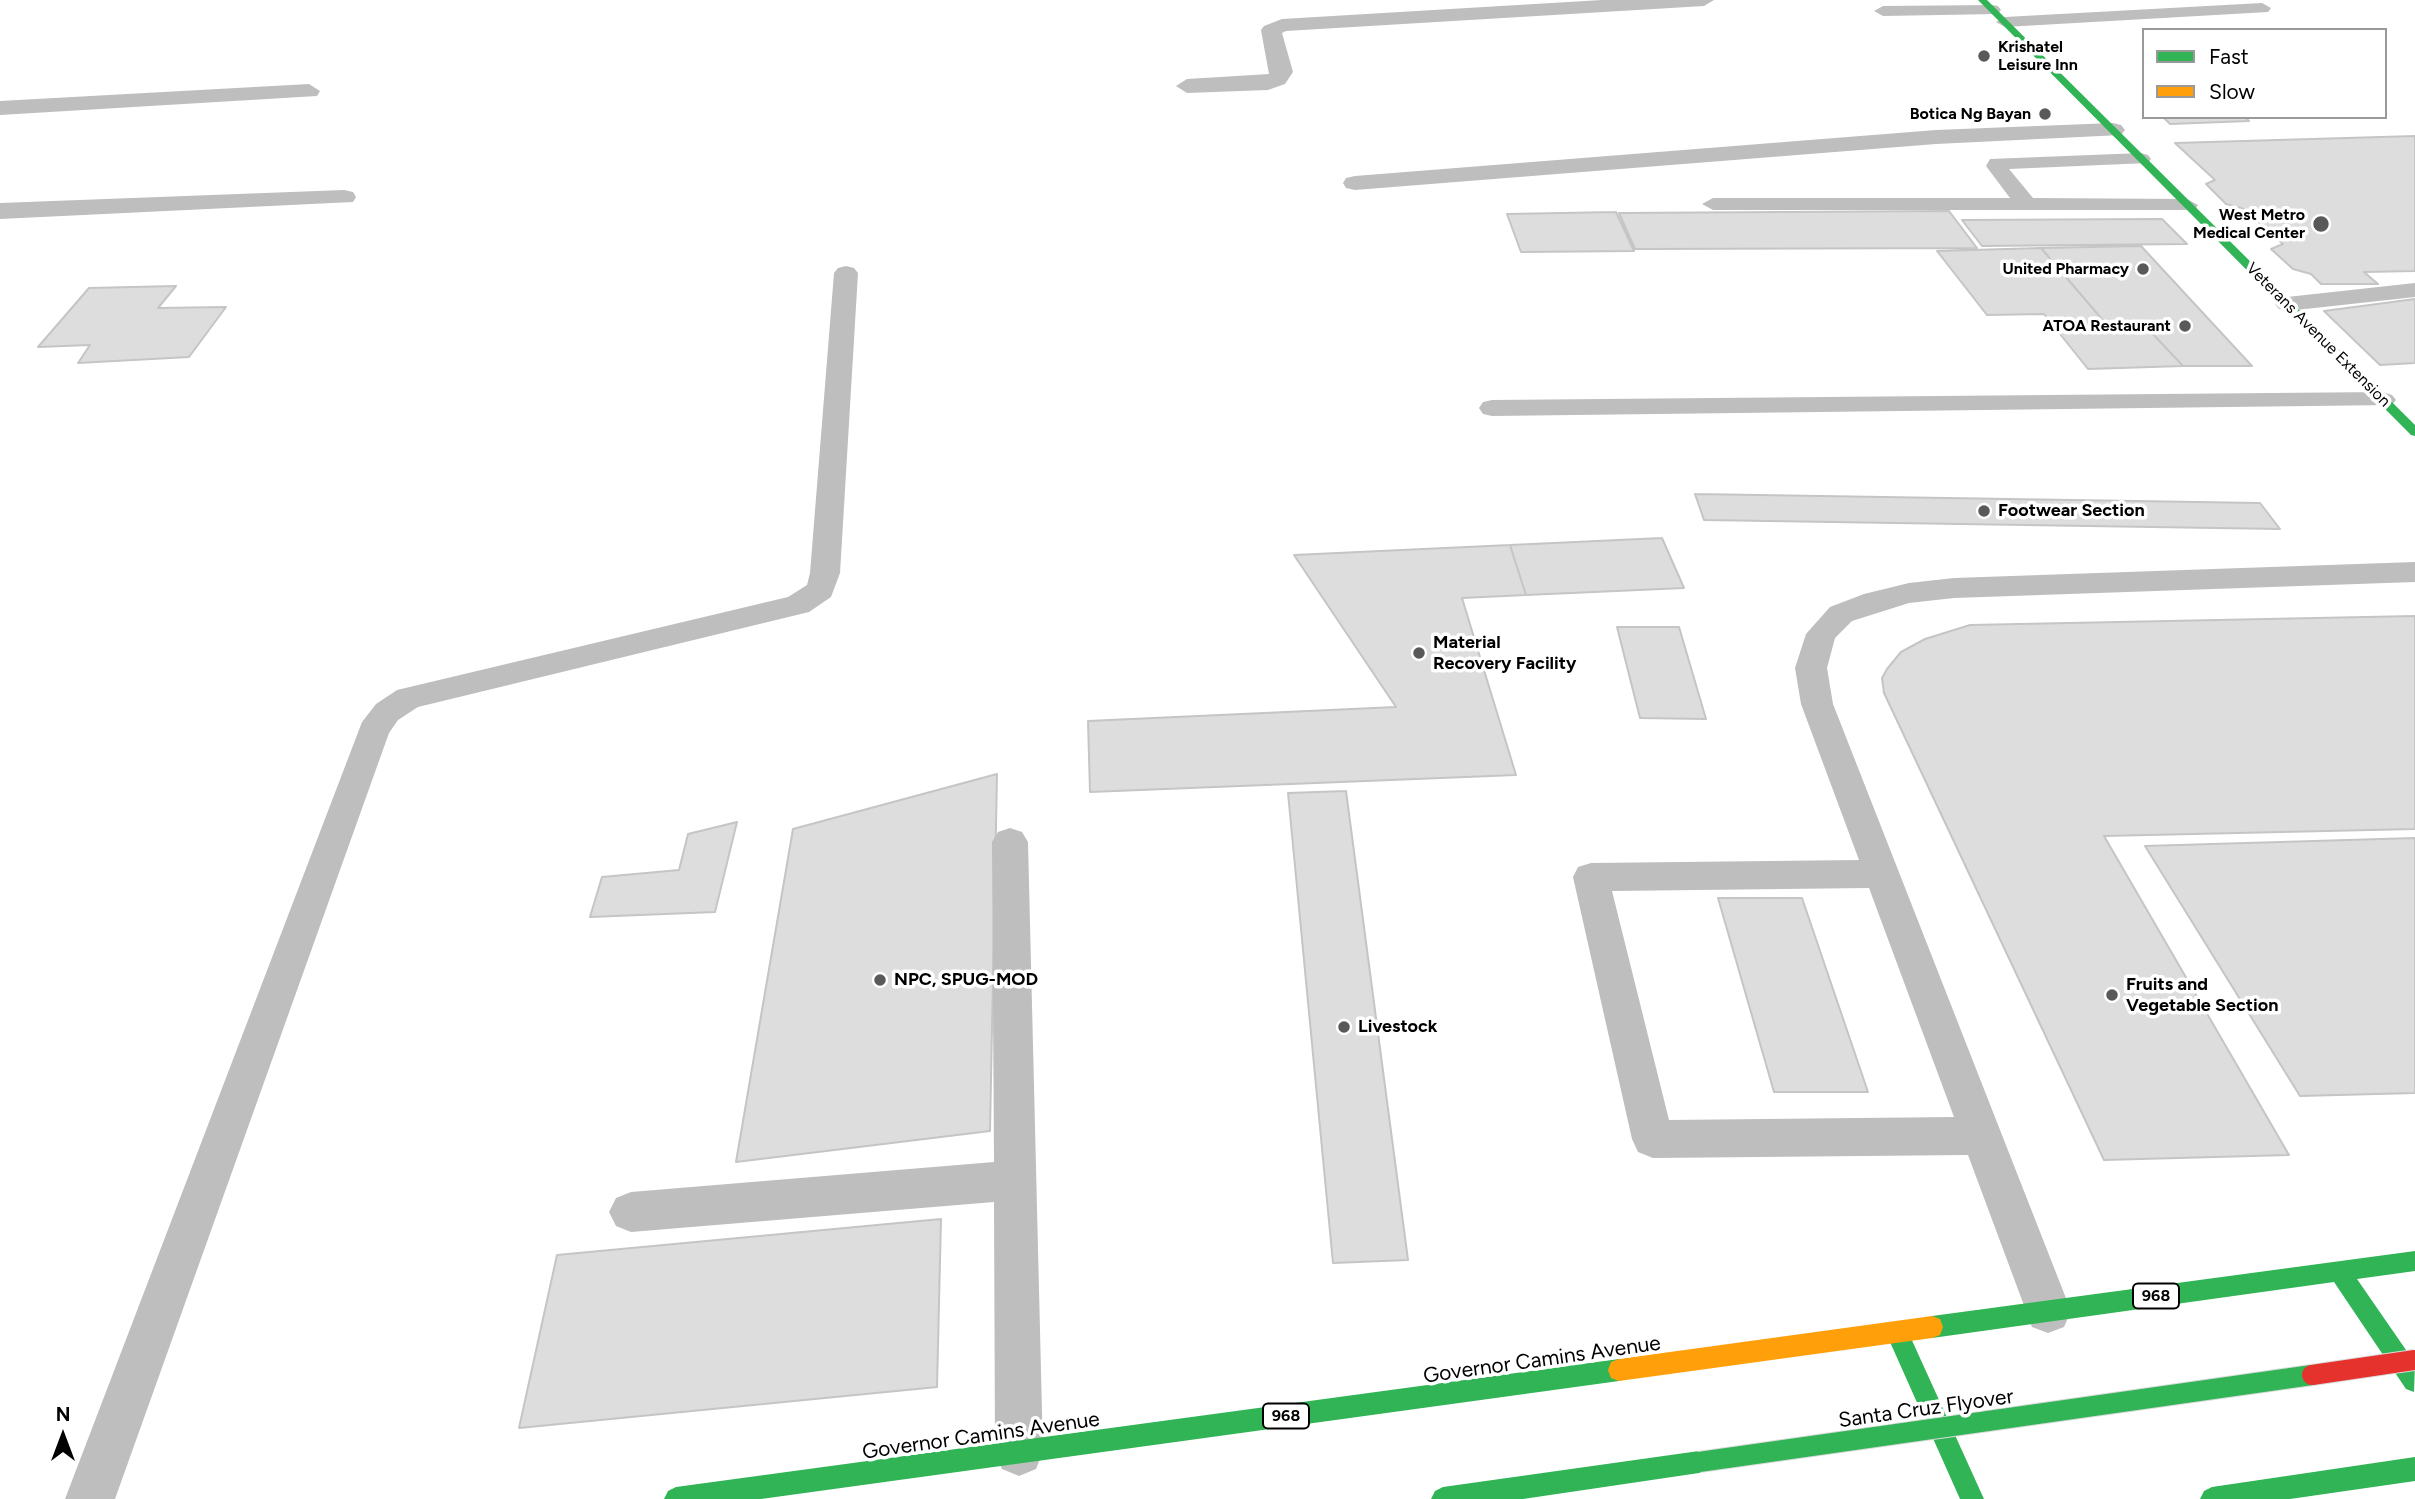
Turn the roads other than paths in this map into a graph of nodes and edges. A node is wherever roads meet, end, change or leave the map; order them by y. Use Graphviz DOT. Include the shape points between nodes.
graph roads {
  1 [pos="1358,0"];
  2 [pos="1704,0"];
  3 [pos="1575,4"];
  4 [pos="2262,8"];
  5 [pos="1882,11"];
  6 [pos="1993,11"];
  7 [pos="1366,20"];
  8 [pos="1186,86"];
  9 [pos="309,91"];
  10 [pos="0,108"];
  11 [pos="2113,130"];
  12 [pos="2141,159"];
  13 [pos="1355,183"];
  14 [pos="344,197"];
  15 [pos="1713,204"];
  16 [pos="2027,205"];
  17 [pos="2187,205"];
  18 [pos="0,211"];
  19 [pos="846,273"];
  20 [pos="2415,290"];
  21 [pos="2287,304"];
  22 [pos="2383,400"];
  23 [pos="1492,408"];
  24 [pos="2415,432"];
  25 [pos="2415,572"];
  26 [pos="1010,842"];
  27 [pos="1883,874"];
  28 [pos="1983,1136"];
  29 [pos="1014,1180"];
  30 [pos="631,1212"];
  31 [pos="2415,1261"];
  32 [pos="2339,1271"];
  33 [pos="2048,1311"];
  34 [pos="1897,1333"];
  35 [pos="2415,1360"];
  36 [pos="2415,1382"];
  37 [pos="1019,1452"];
  38 [pos="2415,1469"];
  39 [pos="90,1499"];
  40 [pos="676,1499"];
  41 [pos="1443,1499"];
  42 [pos="1972,1499"];
  43 [pos="2212,1499"];
  1 -- 7 [label="street"];
  2 -- 3 [label="street"];
  3 -- 7 [label="street"];
  4 -- 6 [label="lane"];
  5 -- 6 [label="lane"];
  6 -- 11 [label="main road, Veterans Avenue Extension"];
  7 -- 8 [label="street" via="1274,27 1282,72 1268,83"];
  9 -- 10 [label="street"];
  11 -- 12 [label="main road, Veterans Avenue Extension"];
  11 -- 13 [label="street" via="1936,137"];
  12 -- 16 [label="lane" via="1997,163"];
  12 -- 17 [label="main road, Veterans Avenue Extension"];
  14 -- 18 [label="street"];
  15 -- 16 [label="lane"];
  16 -- 17 [label="lane"];
  17 -- 21 [label="main road, Veterans Avenue Extension"];
  19 -- 39 [label="lane" via="825,573 820,590 798,605 408,698 387,712 374,730"];
  20 -- 21 [label="lane"];
  21 -- 22 [label="main road, Veterans Avenue Extension"];
  22 -- 23 [label="lane"];
  22 -- 24 [label="main road, Veterans Avenue Extension"];
  25 -- 27 [label="lane" via="1954,588 1909,593 1841,614 1821,634 1811,668 1817,704"];
  26 -- 29 [label="lane"];
  27 -- 28 [label="lane"];
  27 -- 28 [label="lane" via="1591,877 1653,1139"];
  28 -- 33 [label="lane"];
  29 -- 30 [label="lane"];
  29 -- 37 [label="lane"];
  31 -- 32 [label="main road, Governor Camins Avenue / 968"];
  32 -- 33 [label="main road, Governor Camins Avenue / 968"];
  32 -- 36 [label="main road"];
  33 -- 34 [label="main road, Governor Camins Avenue / 968"];
  34 -- 37 [label="main road, Governor Camins Avenue / 968"];
  34 -- 42 [label="main road"];
  35 -- 41 [label="main road, Santa Cruz Flyover, bridge"];
  37 -- 40 [label="main road, Governor Camins Avenue / 968"];
  38 -- 43 [label="main road"];
}
